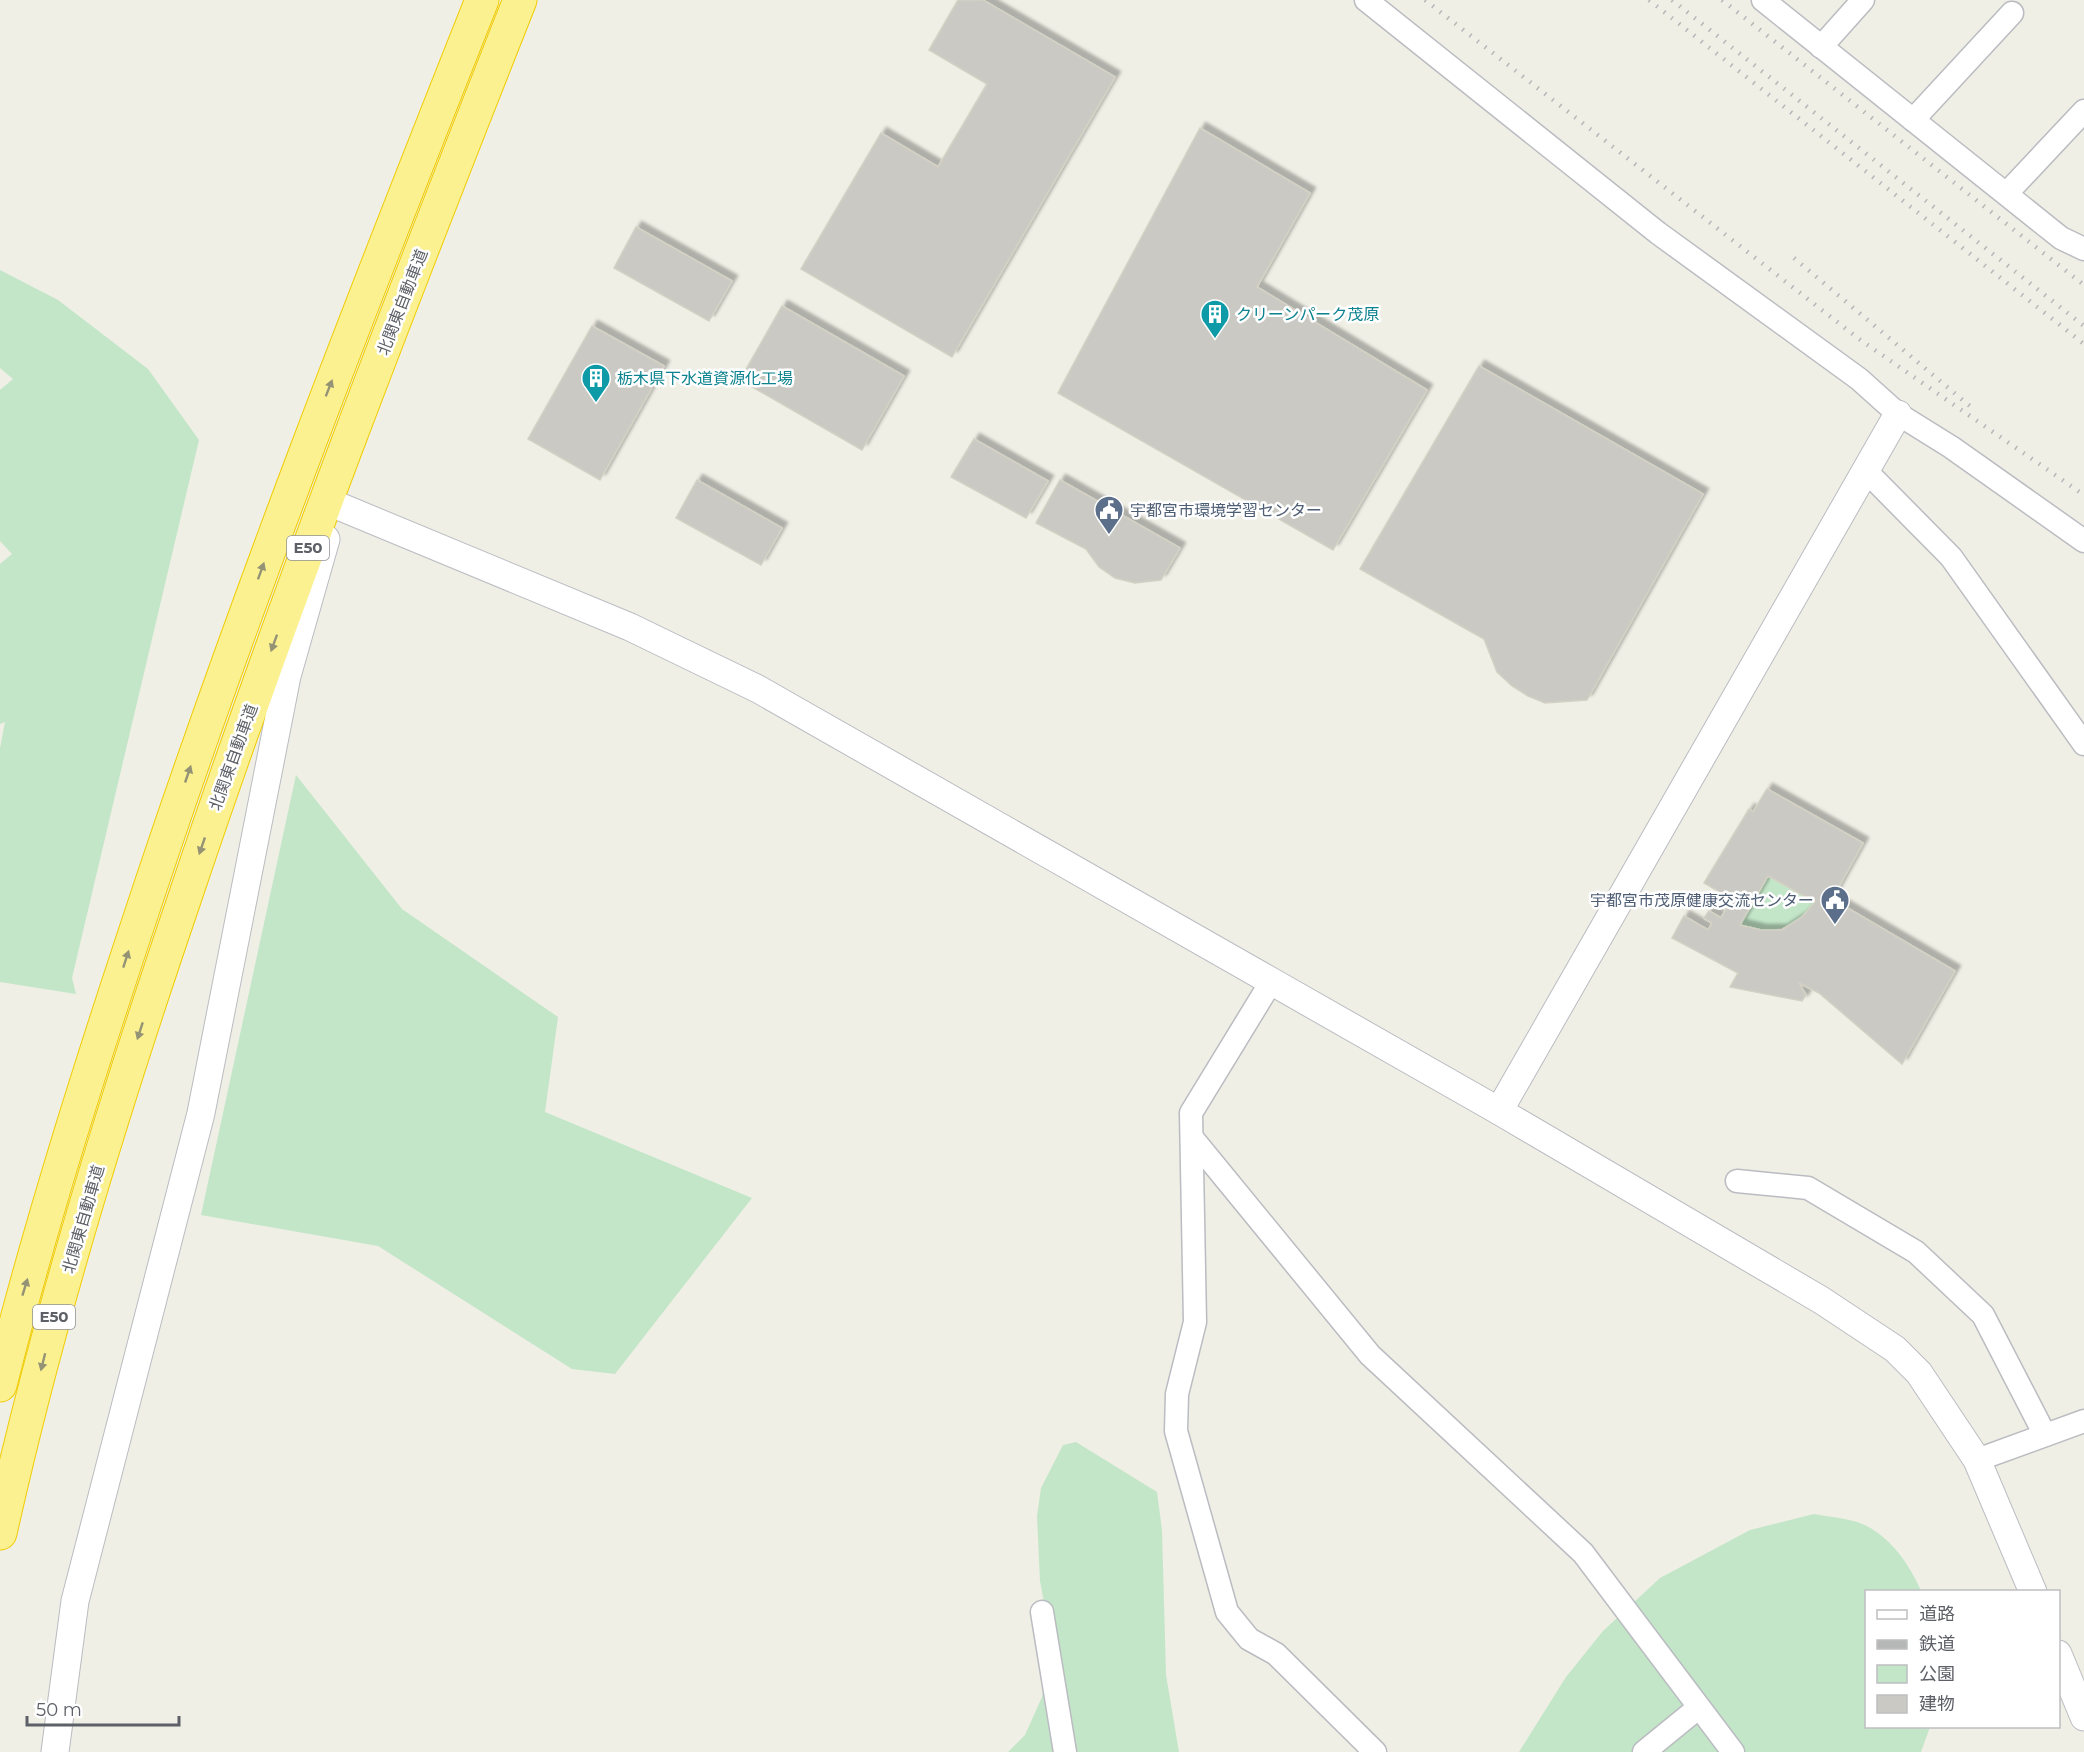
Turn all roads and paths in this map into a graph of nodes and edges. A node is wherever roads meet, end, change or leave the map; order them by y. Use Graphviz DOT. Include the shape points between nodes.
graph roads {
  1 [pos="482,0"];
  2 [pos="520,0"];
  3 [pos="531,0"];
  4 [pos="1366,0"];
  5 [pos="1763,0"];
  6 [pos="1863,0"];
  7 [pos="2012,13"];
  8 [pos="1821,47"];
  9 [pos="2084,111"];
  10 [pos="1913,120"];
  11 [pos="2007,193"];
  12 [pos="2084,249"];
  13 [pos="1898,414"];
  14 [pos="1867,472"];
  15 [pos="336,505"];
  16 [pos="2084,542"];
  17 [pos="2084,744"];
  18 [pos="1271,982"];
  19 [pos="1499,1111"];
  20 [pos="1193,1139"];
  21 [pos="1737,1181"];
  22 [pos="0,1385"];
  23 [pos="2084,1421"];
  24 [pos="2045,1435"];
  25 [pos="1977,1460"];
  26 [pos="0,1533"];
  27 [pos="2032,1590"];
  28 [pos="1042,1612"];
  29 [pos="2060,1659"];
  30 [pos="1698,1708"];
  31 [pos="2084,1717"];
  32 [pos="55,1752"];
  33 [pos="1065,1752"];
  34 [pos="1375,1752"];
  35 [pos="1644,1752"];
  36 [pos="1733,1752"];
  22 -- 1 [label="highway, E50, one-way" via="82,1094 189,770 270,545"];
  2 -- 26 [label="highway, 北関東自動車道 / E50, one-way" via="313,536 224,782 116,1104 56,1312"];
  3 -- 15 [label="street"];
  4 -- 13 [label="street" via="1658,233 1859,379"];
  5 -- 8 [label="street"];
  6 -- 8 [label="street"];
  7 -- 10 [label="street"];
  8 -- 10 [label="street"];
  9 -- 11 [label="street"];
  10 -- 11 [label="street"];
  11 -- 12 [label="street" via="2061,238"];
  13 -- 14 [label="street"];
  13 -- 16 [label="street"];
  14 -- 17 [label="street" via="1951,557"];
  14 -- 19 [label="street"];
  15 -- 18 [label="street" via="630,627 758,689"];
  15 -- 32 [label="street" via="287,676 201,1113 75,1601"];
  18 -- 19 [label="street"];
  18 -- 20 [label="street" via="1191,1113"];
  19 -- 25 [label="street" via="1821,1300 1895,1350 1919,1373"];
  20 -- 30 [label="street" via="1370,1355 1583,1553"];
  20 -- 34 [label="street" via="1195,1322 1177,1394 1176,1431 1227,1612 1249,1639 1276,1654"];
  21 -- 24 [label="street" via="1808,1188 1916,1252 1983,1315"];
  23 -- 24 [label="street"];
  24 -- 25 [label="street"];
  25 -- 27 [label="street"];
  28 -- 33 [label="street"];
  29 -- 31 [label="street"];
  30 -- 35 [label="street"];
  30 -- 36 [label="street"];
}
